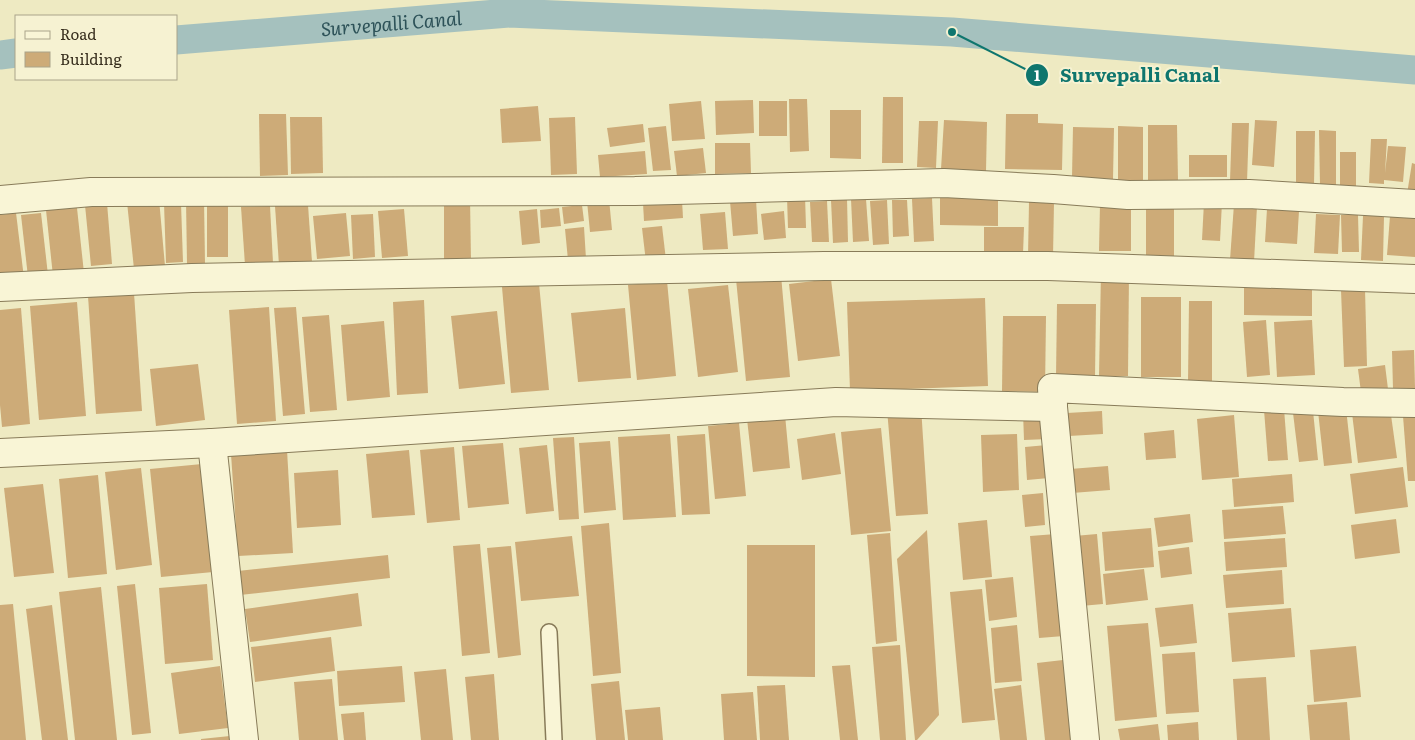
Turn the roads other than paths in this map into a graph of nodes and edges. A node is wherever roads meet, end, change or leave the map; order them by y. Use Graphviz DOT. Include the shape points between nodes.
graph roads {
  1 [pos="0,200"];
  2 [pos="1415,204"];
  3 [pos="1415,279"];
  4 [pos="0,287"];
  5 [pos="1415,403"];
  6 [pos="1053,407"];
  7 [pos="212,443"];
  8 [pos="0,453"];
  9 [pos="549,632"];
  10 [pos="244,740"];
  11 [pos="554,740"];
  12 [pos="1085,740"];
  1 -- 2 [label="street" via="91,192 635,191 944,183 1128,195 1249,194"];
  3 -- 4 [label="street" via="1048,266 824,266 202,278"];
  5 -- 6 [label="street" via="1052,388"];
  6 -- 7 [label="street" via="836,402"];
  6 -- 12 [label="street"];
  7 -- 8 [label="street"];
  7 -- 10 [label="street"];
  9 -- 11 [label="lane"];
}
